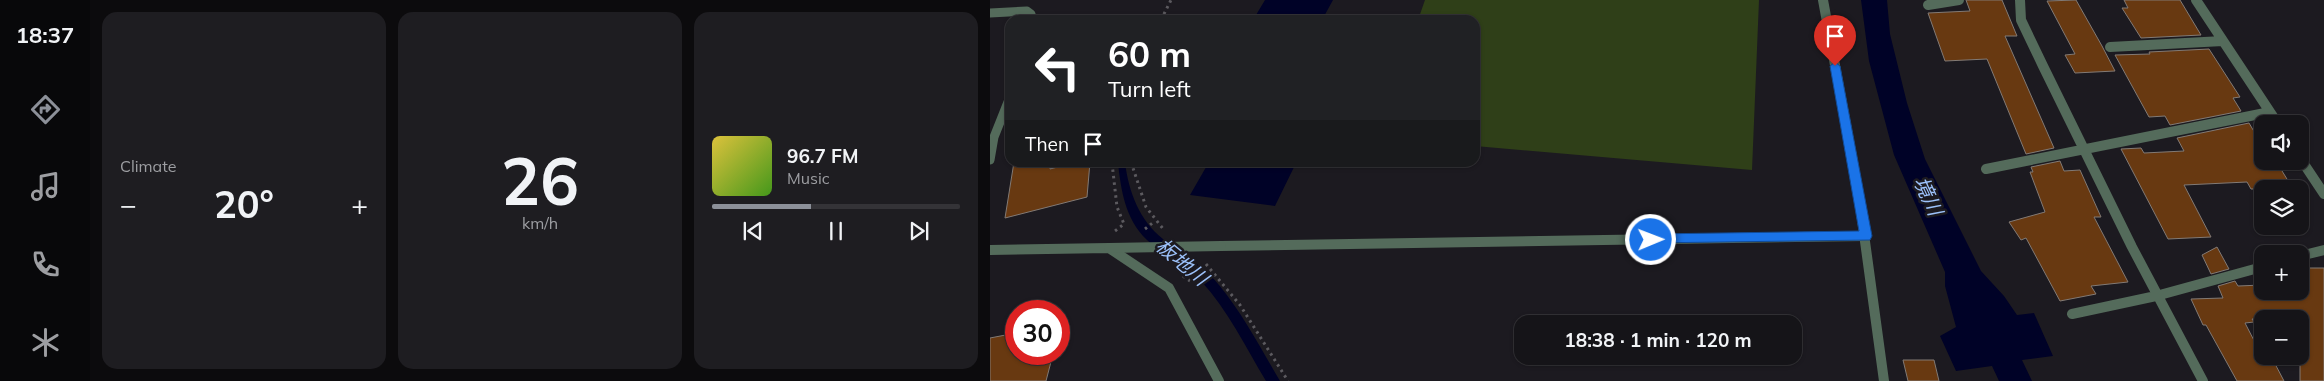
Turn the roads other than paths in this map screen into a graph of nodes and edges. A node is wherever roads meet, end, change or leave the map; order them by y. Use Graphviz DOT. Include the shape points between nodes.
graph roads {
  1 [pos="1822,0"];
  2 [pos="1959,0"];
  3 [pos="2020,0"];
  4 [pos="2196,0"];
  5 [pos="1928,5"];
  6 [pos="990,13"];
  7 [pos="1031,15"];
  8 [pos="2223,41"];
  9 [pos="2110,47"];
  10 [pos="1005,110"];
  11 [pos="2270,112"];
  12 [pos="2272,115"];
  13 [pos="2082,149"];
  14 [pos="990,160"];
  15 [pos="1986,169"];
  16 [pos="2308,170"];
  17 [pos="2324,194"];
  18 [pos="1866,236"];
  19 [pos="1109,248"];
  20 [pos="990,250"];
  21 [pos="2324,250"];
  22 [pos="2309,254"];
  23 [pos="2254,269"];
  24 [pos="2156,296"];
  25 [pos="2072,314"];
  26 [pos="1219,381"];
  27 [pos="1884,381"];
  28 [pos="2203,381"];
  1 -- 18 [label="street"];
  2 -- 5 [label="street"];
  3 -- 13 [label="street" via="2020,20"];
  4 -- 8 [label="street"];
  6 -- 7 [label="lane" via="1022,10"];
  8 -- 9 [label="street"];
  8 -- 11 [label="street"];
  10 -- 14 [label="lane" via="994,137"];
  11 -- 12 [label="street"];
  11 -- 13 [label="street"];
  13 -- 15 [label="street"];
  13 -- 24 [label="street"];
  16 -- 17 [label="street"];
  18 -- 19 [label="street, bridge"];
  18 -- 27 [label="street"];
  19 -- 20 [label="street"];
  19 -- 26 [label="street" via="1169,288"];
  21 -- 22 [label="street"];
  23 -- 24 [label="street"];
  24 -- 25 [label="street"];
  24 -- 28 [label="street"];
}
